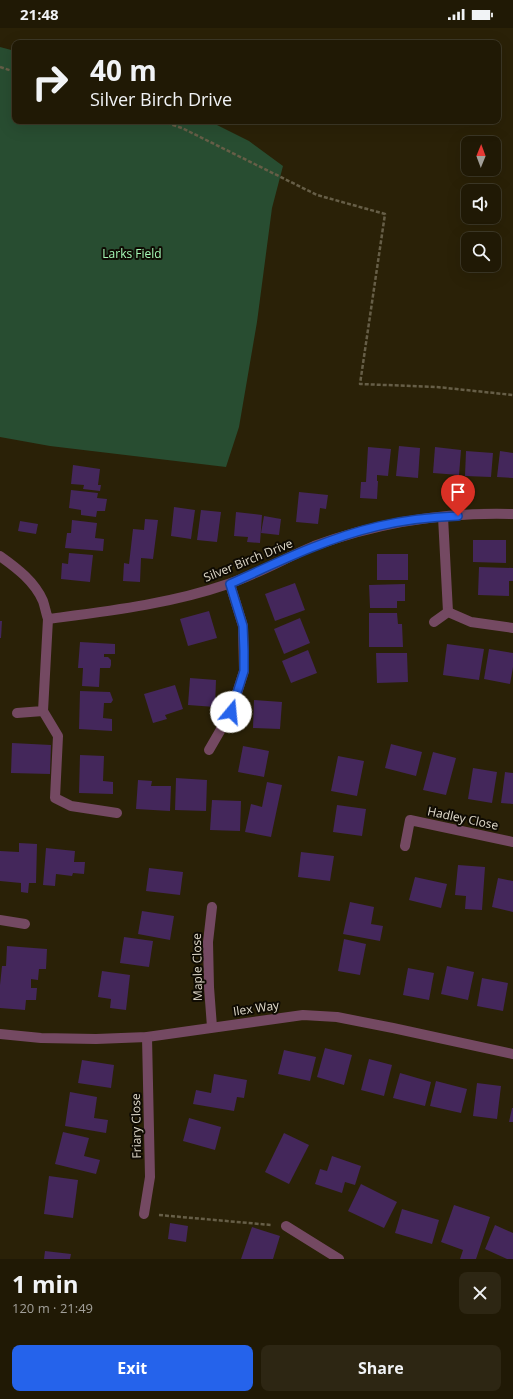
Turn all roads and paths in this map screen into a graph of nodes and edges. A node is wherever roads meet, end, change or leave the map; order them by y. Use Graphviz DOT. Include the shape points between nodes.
graph roads {
  1 [pos="0,68"];
  2 [pos="12,71"];
  3 [pos="169,124"];
  4 [pos="513,395"];
  5 [pos="513,514"];
  6 [pos="443,517"];
  7 [pos="0,556"];
  8 [pos="230,584"];
  9 [pos="448,612"];
  10 [pos="48,619"];
  11 [pos="434,622"];
  12 [pos="513,628"];
  13 [pos="43,711"];
  14 [pos="17,713"];
  15 [pos="209,750"];
  16 [pos="117,813"];
  17 [pos="513,842"];
  18 [pos="405,846"];
  19 [pos="212,907"];
  20 [pos="0,920"];
  21 [pos="25,924"];
  22 [pos="212,1027"];
  23 [pos="0,1034"];
  24 [pos="147,1037"];
  25 [pos="513,1054"];
  26 [pos="144,1214"];
  27 [pos="286,1226"];
  28 [pos="339,1259"];
  1 -- 2 [label="path"];
  3 -- 4 [label="path" via="317,195 385,214 360,384 437,387"];
  5 -- 6 [label="street, Silver Birch Drive"];
  6 -- 8 [label="street, Silver Birch Drive" via="377,526 314,546"];
  6 -- 9 [label="street"];
  7 -- 10 [label="street" via="25,576 38,592"];
  8 -- 10 [label="street, Silver Birch Drive" via="184,598"];
  8 -- 15 [label="street" via="243,626 244,671 231,712"];
  9 -- 11 [label="street"];
  9 -- 12 [label="street" via="471,622"];
  10 -- 13 [label="street"];
  13 -- 14 [label="street"];
  13 -- 16 [label="street" via="58,736 56,798 71,806"];
  17 -- 18 [label="street, Hadley Close" via="410,820"];
  19 -- 22 [label="street, Maple Close" via="208,942"];
  20 -- 21 [label="street"];
  22 -- 24 [label="street, Ilex Way"];
  22 -- 25 [label="street, Ilex Way" via="303,1015 337,1018"];
  23 -- 24 [label="street, Ilex Way" via="96,1040"];
  24 -- 26 [label="street, Friary Close" via="150,1177"];
  26 -- 27 [label="path"];
  27 -- 28 [label="street"];
}
